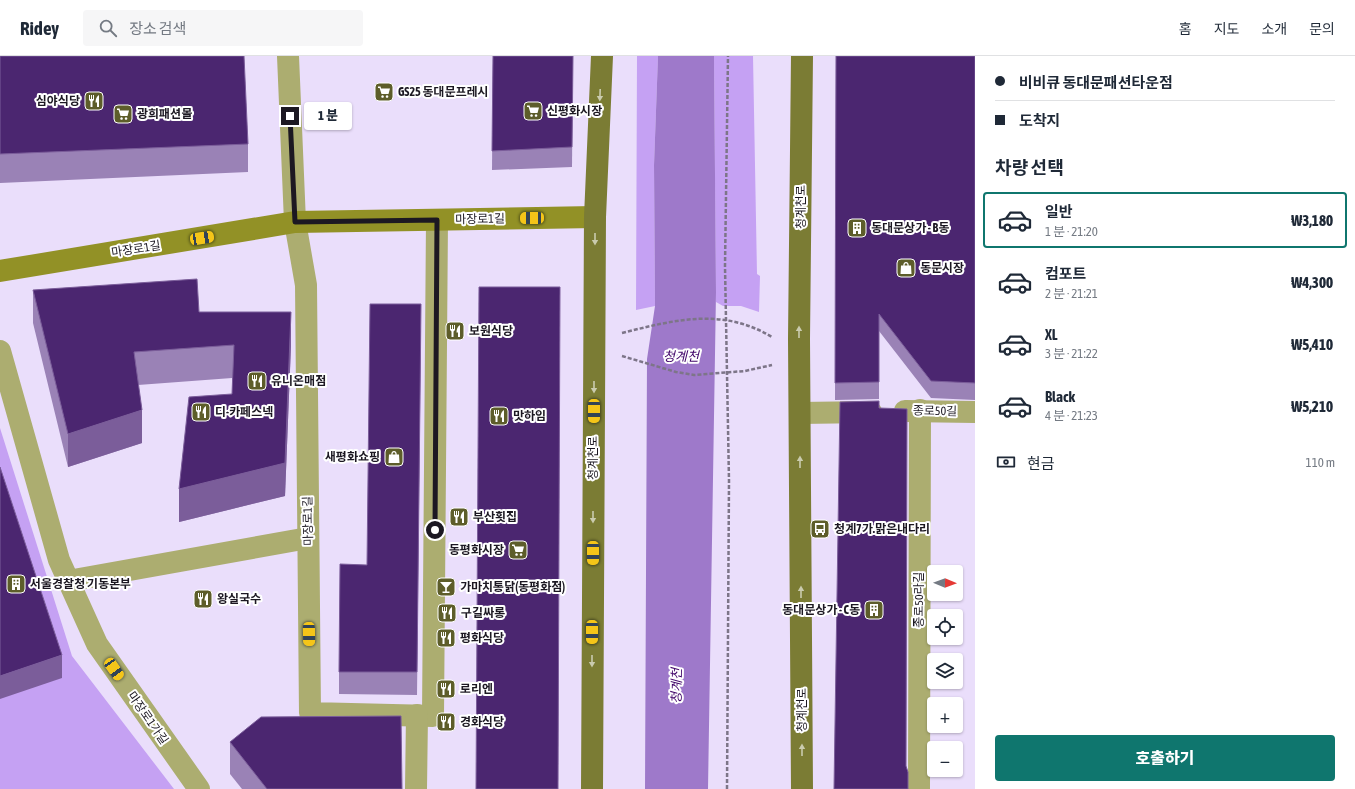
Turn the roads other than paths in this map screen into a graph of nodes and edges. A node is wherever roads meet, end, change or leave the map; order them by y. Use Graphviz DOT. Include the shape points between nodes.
graph roads {
  1 [pos="288,56"];
  2 [pos="602,56"];
  3 [pos="802,56"];
  4 [pos="595,217"];
  5 [pos="437,220"];
  6 [pos="295,222"];
  7 [pos="0,271"];
  8 [pos="0,352"];
  9 [pos="920,410"];
  10 [pos="975,412"];
  11 [pos="800,413"];
  12 [pos="308,538"];
  13 [pos="68,581"];
  14 [pos="417,716"];
  15 [pos="198,789"];
  16 [pos="416,789"];
  17 [pos="592,789"];
  18 [pos="802,789"];
  19 [pos="919,789"];
  1 -- 6 [label="street"];
  2 -- 4 [label="main road, 청계천로, one-way"];
  11 -- 3 [label="main road, 청계천로, one-way"];
  4 -- 5 [label="main road, 마장로1길"];
  4 -- 17 [label="main road, 청계천로, one-way"];
  5 -- 6 [label="main road, 마장로1길"];
  5 -- 14 [label="street, 마장로1길" via="433,716"];
  6 -- 7 [label="main road, 마장로1길"];
  6 -- 12 [label="street, 마장로1길" via="306,285"];
  8 -- 13 [label="street, 마장로1가길" via="58,560"];
  9 -- 10 [label="street, 종로50길"];
  9 -- 11 [label="street, 종로50길"];
  9 -- 19 [label="street, 종로50라길"];
  18 -- 11 [label="main road, 청계천로, one-way"];
  12 -- 13 [label="street"];
  12 -- 14 [label="street, 마장로1길" via="310,713"];
  13 -- 15 [label="street, 마장로1가길" via="97,644"];
  14 -- 16 [label="street"];
}
